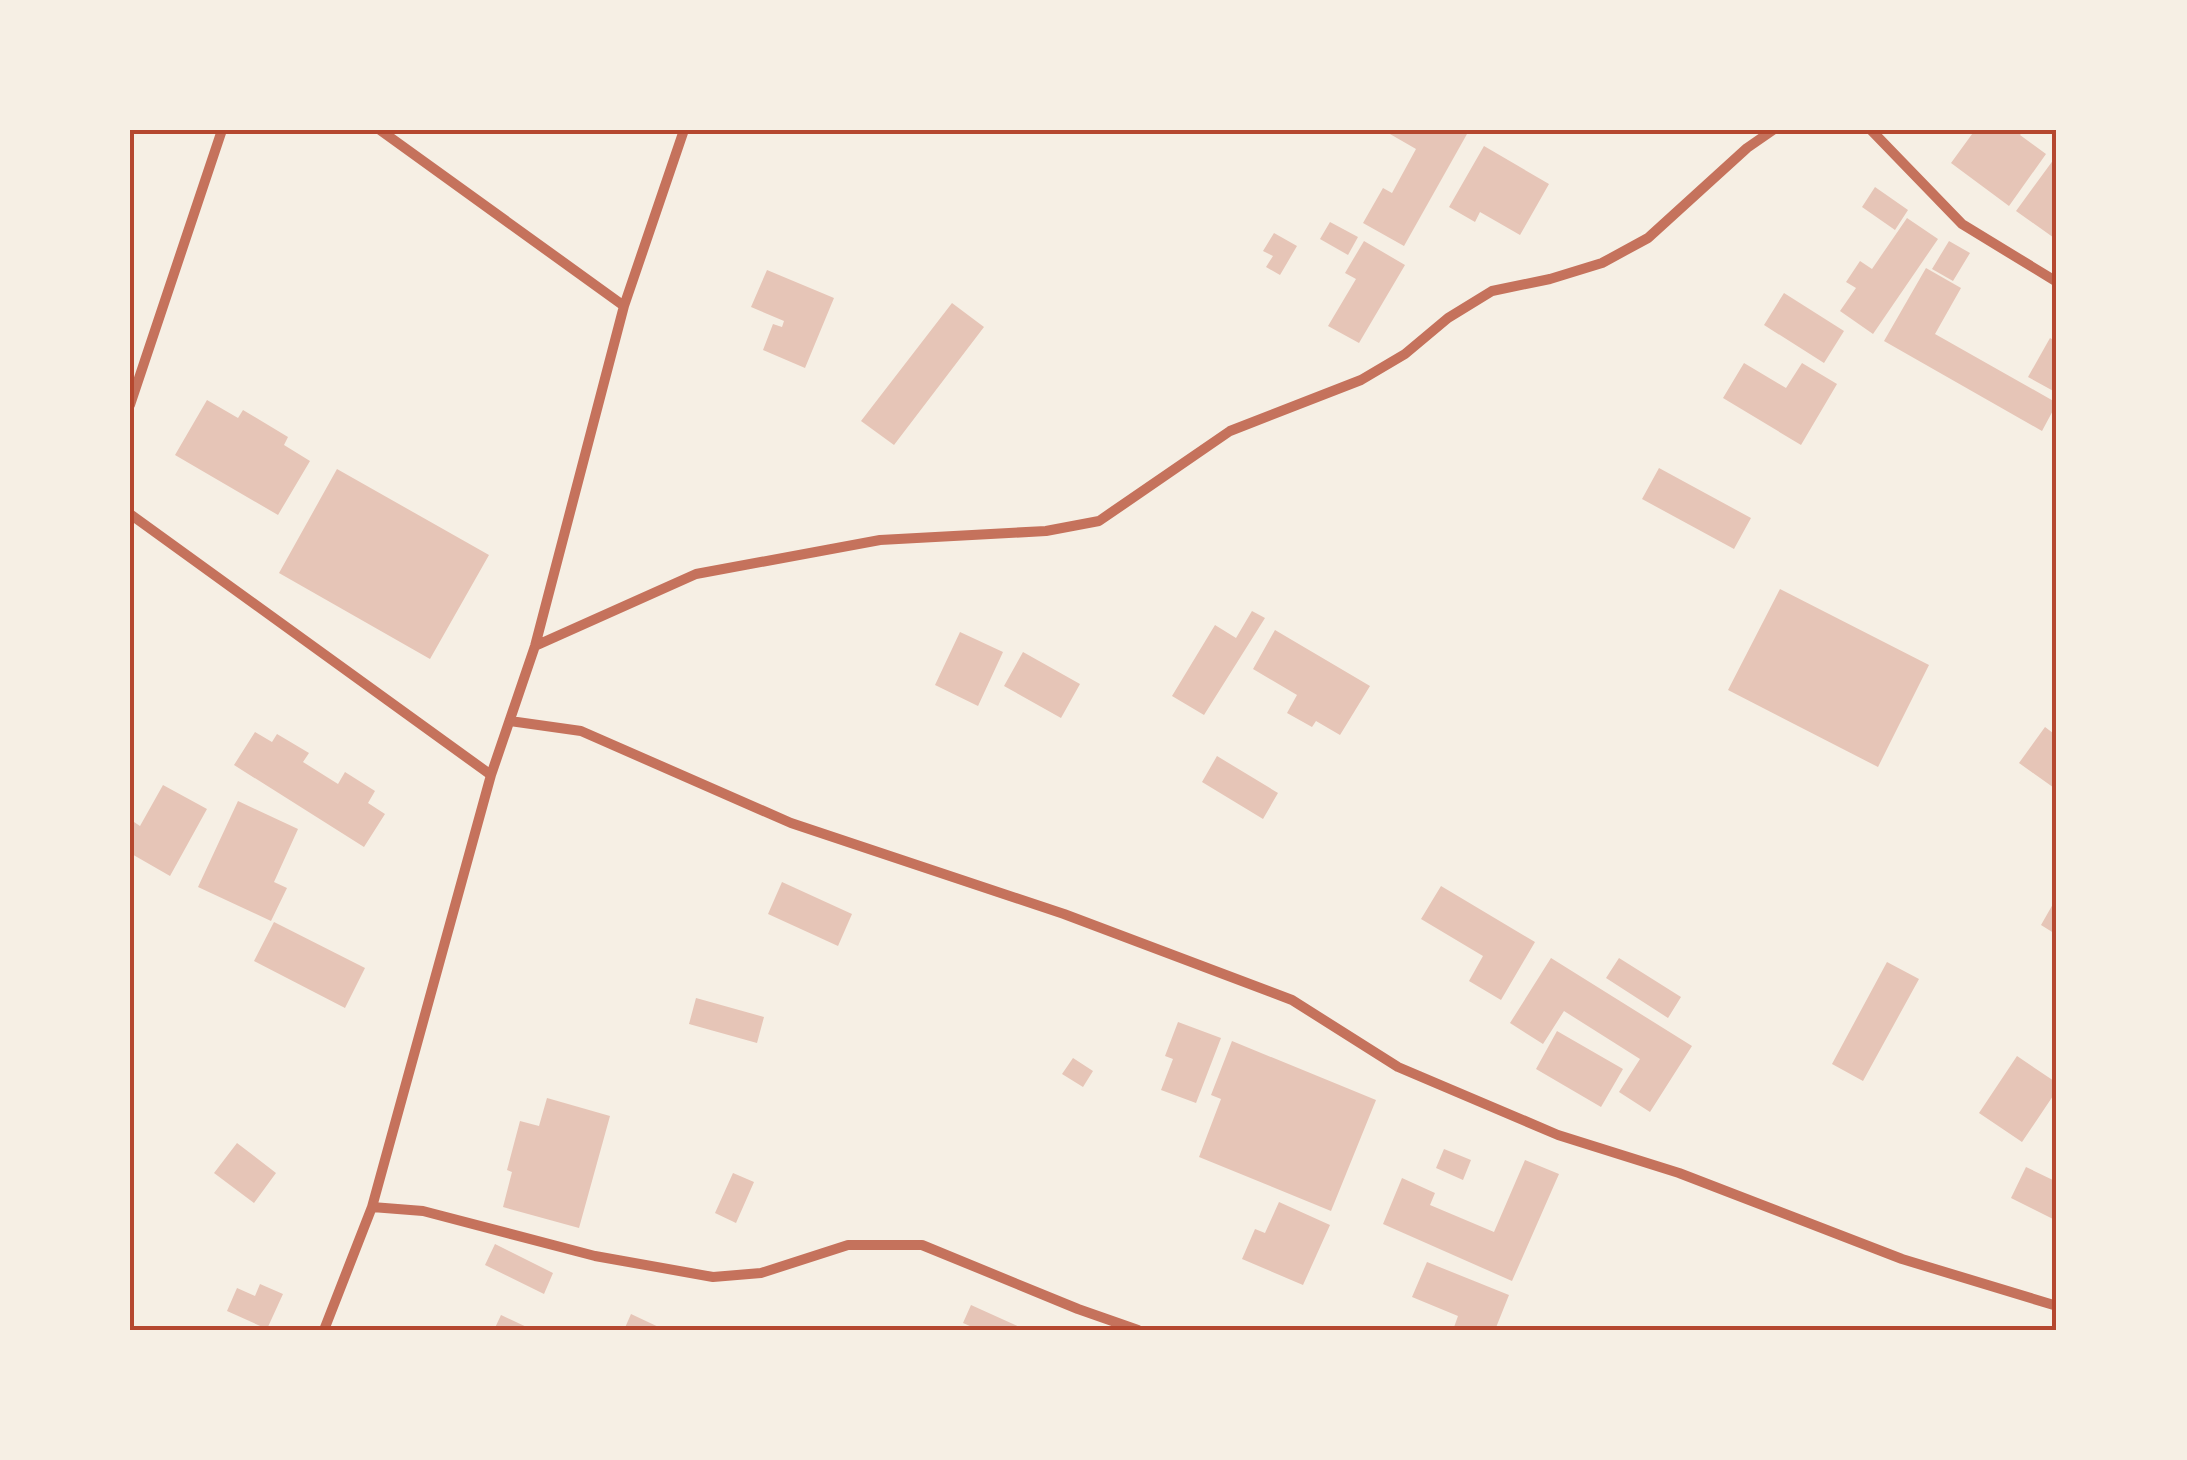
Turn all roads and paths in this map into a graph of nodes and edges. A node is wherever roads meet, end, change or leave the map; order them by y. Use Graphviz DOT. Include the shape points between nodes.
graph roads {
  1 [pos="222,130"];
  2 [pos="380,130"];
  3 [pos="684,130"];
  4 [pos="1772,130"];
  5 [pos="1871,130"];
  6 [pos="2057,282"];
  7 [pos="624,306"];
  8 [pos="130,405"];
  9 [pos="130,514"];
  10 [pos="535,646"];
  11 [pos="510,721"];
  12 [pos="491,774"];
  13 [pos="372,1207"];
  14 [pos="2057,1306"];
  15 [pos="324,1330"];
  16 [pos="1138,1330"];
  1 -- 8 [label="street"];
  2 -- 7 [label="street"];
  3 -- 7 [label="street"];
  4 -- 10 [label="street" via="1648,238 1602,262 1492,290 1360,380 1230,431 1099,521 880,540 696,574"];
  5 -- 6 [label="street" via="1962,224"];
  7 -- 10 [label="street"];
  9 -- 12 [label="street"];
  10 -- 11 [label="street"];
  11 -- 12 [label="street"];
  11 -- 14 [label="street" via="581,731 791,823 1064,914 1292,1000 1398,1067 1558,1135 1678,1172 1902,1259"];
  12 -- 13 [label="street"];
  13 -- 15 [label="street"];
  13 -- 16 [label="street" via="422,1211 595,1256 713,1277 761,1273 848,1244 922,1245"];
}
